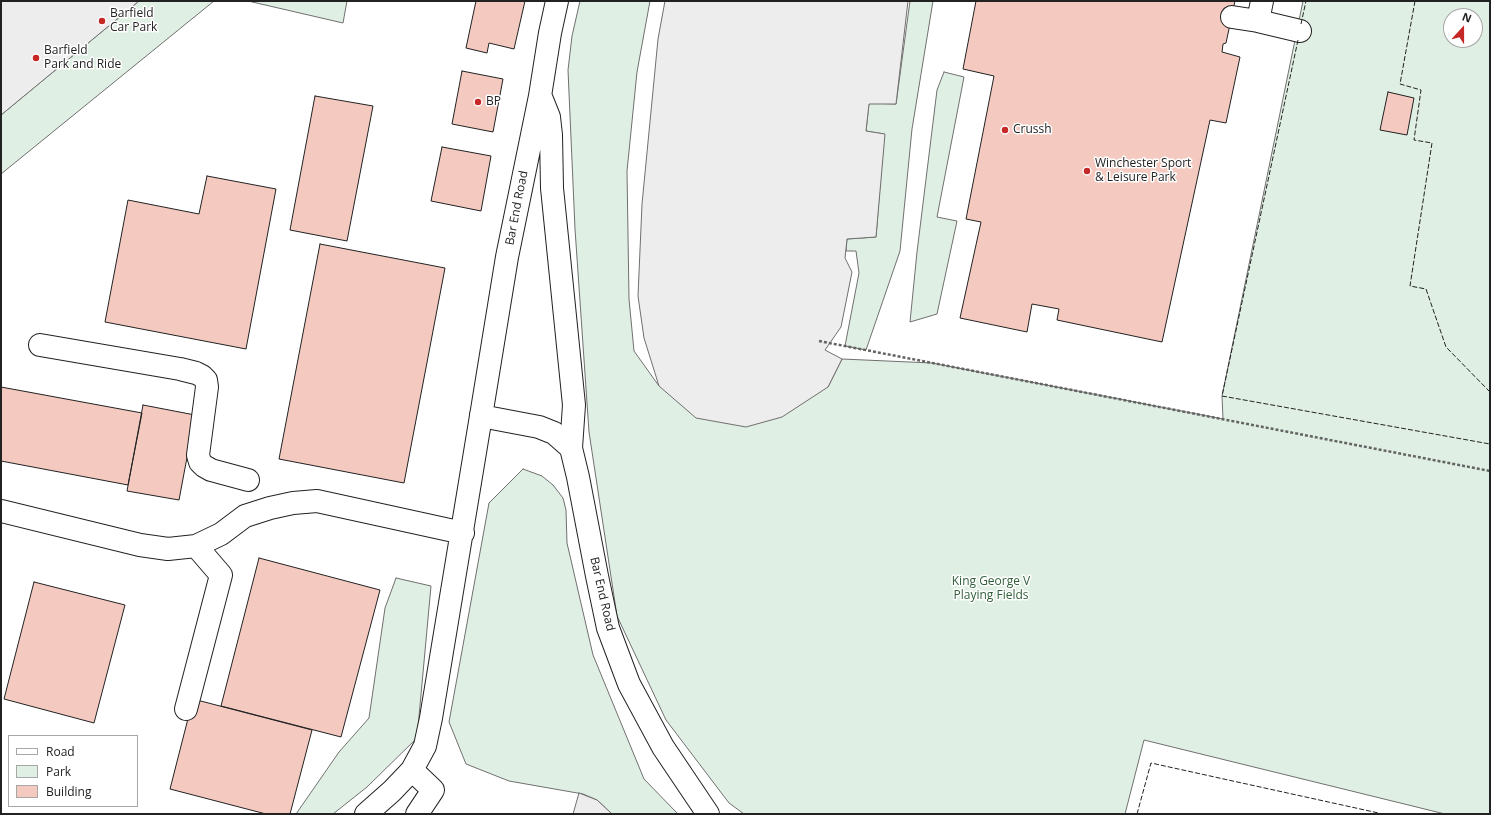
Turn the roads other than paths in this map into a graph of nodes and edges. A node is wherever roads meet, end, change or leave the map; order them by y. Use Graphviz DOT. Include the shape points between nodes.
graph roads {
  1 [pos="557,1"];
  2 [pos="1260,11"];
  3 [pos="1232,16"];
  4 [pos="1300,32"];
  5 [pos="540,96"];
  6 [pos="40,345"];
  7 [pos="481,416"];
  8 [pos="571,448"];
  9 [pos="1,511"];
  10 [pos="245,516"];
  11 [pos="463,533"];
  12 [pos="196,546"];
  13 [pos="186,708"];
  14 [pos="412,770"];
  15 [pos="366,814"];
  16 [pos="417,814"];
  17 [pos="708,814"];
  1 -- 5 [label="main road, Bar End Road"];
  2 -- 3 [label="main road"];
  2 -- 4 [label="main road"];
  5 -- 7 [label="main road, Bar End Road" via="507,257"];
  5 -- 8 [label="main road, Bar End Road" via="549,117 551,135 552,188 574,405"];
  6 -- 10 [label="main road" via="180,369 202,376 207,387 198,455 200,462 211,470 249,476"];
  7 -- 8 [label="main road" via="539,426 554,433"];
  7 -- 11 [label="main road, Bar End Road"];
  8 -- 17 [label="main road, Bar End Road" via="608,628 629,684 663,747"];
  9 -- 12 [label="main road" via="140,545 168,549"];
  10 -- 11 [label="main road" via="293,503 317,501"];
  10 -- 12 [label="main road" via="221,534"];
  11 -- 14 [label="main road, Bar End Road" via="425,746"];
  12 -- 13 [label="main road" via="221,575"];
  14 -- 15 [label="main road, Bar End Road"];
  14 -- 16 [label="main road" via="433,790"];
}
